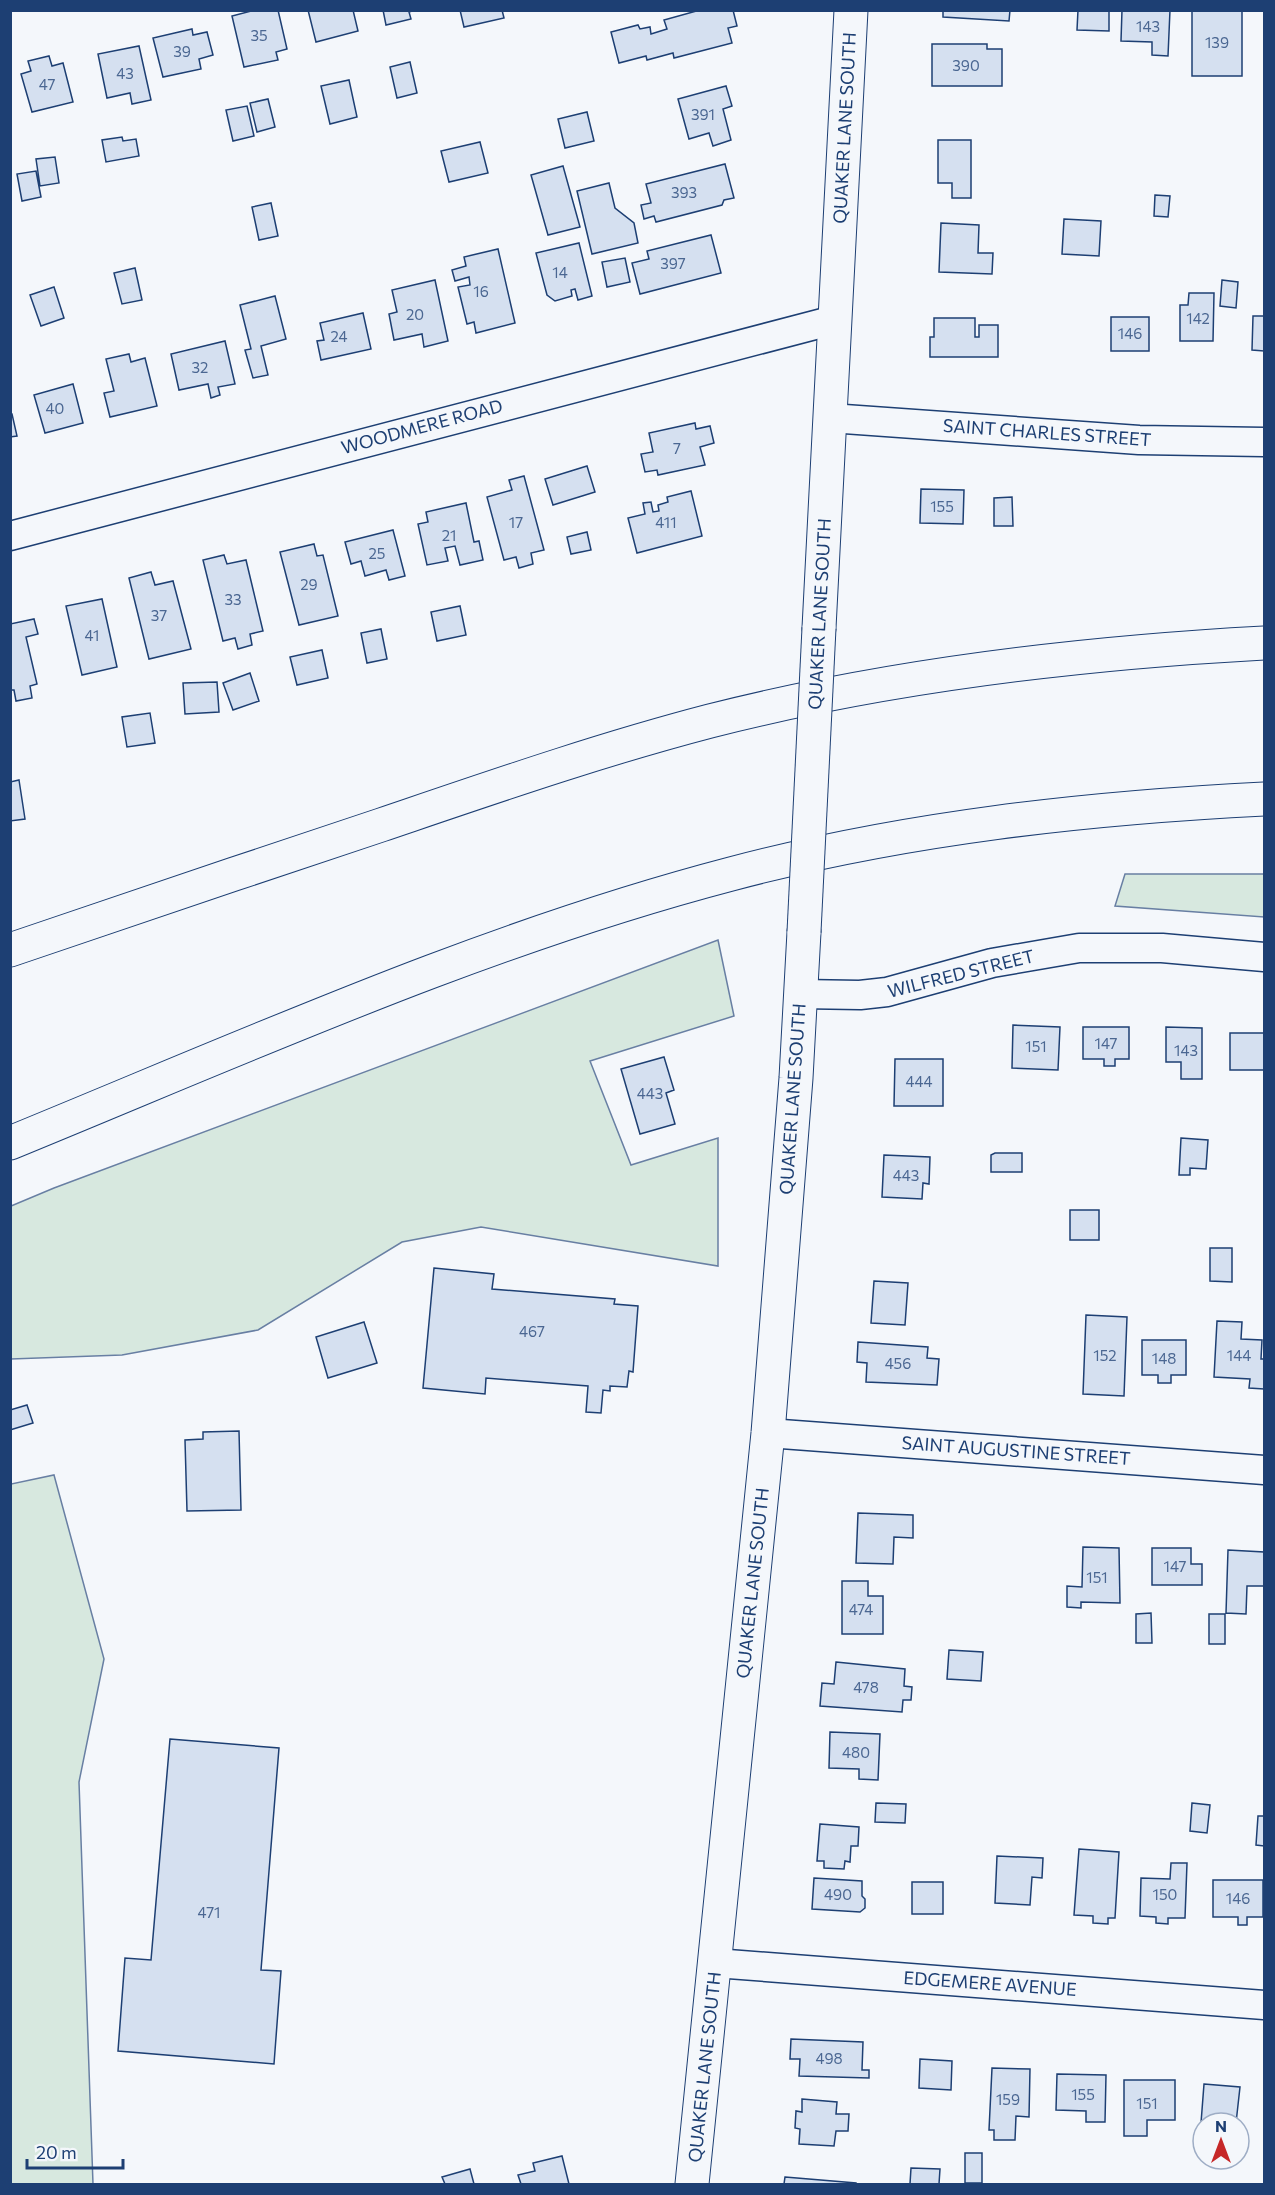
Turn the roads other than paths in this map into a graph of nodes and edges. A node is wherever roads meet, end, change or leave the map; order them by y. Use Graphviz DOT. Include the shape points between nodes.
graph roads {
  1 [pos="851,10"];
  2 [pos="834,320"];
  3 [pos="830,418"];
  4 [pos="1264,442"];
  5 [pos="10,536"];
  6 [pos="1264,643"];
  7 [pos="1264,799"];
  8 [pos="10,950"];
  9 [pos="1264,957"];
  10 [pos="800,994"];
  11 [pos="10,1143"];
  12 [pos="768,1433"];
  13 [pos="1264,1470"];
  14 [pos="716,1963"];
  15 [pos="1264,2005"];
  16 [pos="692,2184"];
  1 -- 2 [label="main road, QUAKER LANE SOUTH"];
  2 -- 3 [label="main road, QUAKER LANE SOUTH"];
  2 -- 5 [label="street, WOODMERE ROAD"];
  3 -- 4 [label="street, SAINT CHARLES STREET" via="1139,440"];
  3 -- 10 [label="main road, QUAKER LANE SOUTH, bridge"];
  6 -- 8 [label="main road" via="1127,652 951,674 712,721 577,759"];
  7 -- 11 [label="main road" via="1123,808 966,827 799,858 686,886 406,982"];
  9 -- 10 [label="street, WILFRED STREET" via="1162,948 1079,948 992,963 888,992"];
  10 -- 12 [label="main road, QUAKER LANE SOUTH"];
  12 -- 13 [label="street, SAINT AUGUSTINE STREET"];
  12 -- 14 [label="main road, QUAKER LANE SOUTH"];
  14 -- 15 [label="street, EDGEMERE AVENUE"];
  14 -- 16 [label="main road, QUAKER LANE SOUTH"];
}
